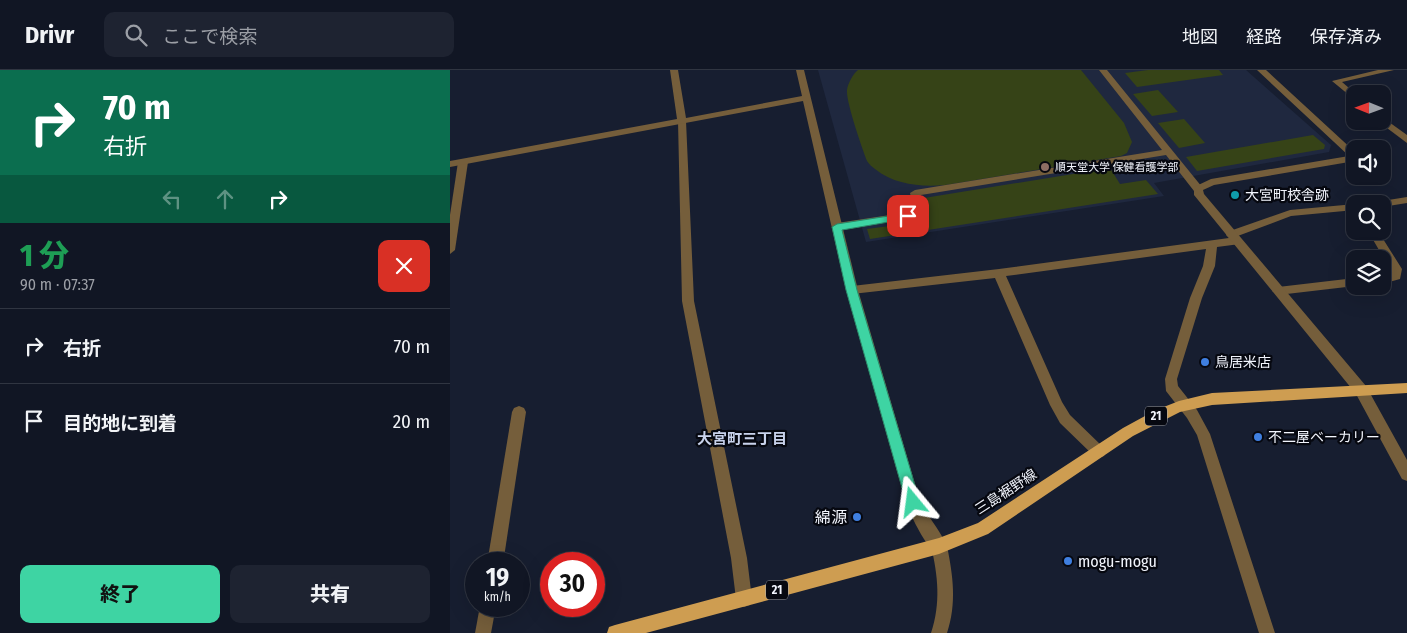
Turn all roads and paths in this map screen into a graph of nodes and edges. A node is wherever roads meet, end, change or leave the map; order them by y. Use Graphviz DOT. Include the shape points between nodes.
graph roads {
  1 [pos="674,70"];
  2 [pos="800,70"];
  3 [pos="1103,70"];
  4 [pos="1260,70"];
  5 [pos="1390,70"];
  6 [pos="1346,90"];
  7 [pos="806,98"];
  8 [pos="682,121"];
  9 [pos="1391,127"];
  10 [pos="1407,140"];
  11 [pos="1169,152"];
  12 [pos="463,162"];
  13 [pos="450,164"];
  14 [pos="1198,189"];
  15 [pos="1407,200"];
  16 [pos="1391,203"];
  17 [pos="1346,208"];
  18 [pos="837,227"];
  19 [pos="1234,238"];
  20 [pos="1212,244"];
  21 [pos="450,250"];
  22 [pos="1391,261"];
  23 [pos="999,274"];
  24 [pos="1391,277"];
  25 [pos="1346,283"];
  26 [pos="852,290"];
  27 [pos="1278,291"];
  28 [pos="1407,388"];
  29 [pos="1361,390"];
  30 [pos="1184,406"];
  31 [pos="519,412"];
  32 [pos="1099,452"];
  33 [pos="1407,474"];
  34 [pos="939,546"];
  35 [pos="497,552"];
  36 [pos="744,599"];
  37 [pos="486,617"];
  38 [pos="483,633"];
  39 [pos="615,633"];
  40 [pos="939,633"];
  41 [pos="1268,633"];
  1 -- 8 [label="street"];
  2 -- 7 [label="street"];
  3 -- 11 [label="street"];
  4 -- 14 [label="street" via="1354,156 1352,159 1211,182"];
  5 -- 6 [label="street" via="1336,82"];
  7 -- 8 [label="street"];
  7 -- 18 [label="street"];
  8 -- 12 [label="street"];
  8 -- 36 [label="street" via="688,300 739,558"];
  9 -- 10 [label="street"];
  11 -- 14 [label="street"];
  11 -- 18 [label="street" via="915,193 918,204 906,206 908,216"];
  12 -- 13 [label="street"];
  12 -- 21 [label="street"];
  14 -- 19 [label="street" via="1199,195"];
  15 -- 16 [label="street"];
  17 -- 19 [label="street" via="1290,213"];
  18 -- 26 [label="street"];
  19 -- 20 [label="street"];
  19 -- 27 [label="street"];
  20 -- 23 [label="street"];
  20 -- 30 [label="street" via="1209,266 1170,379"];
  22 -- 24 [label="street" via="1396,276"];
  23 -- 26 [label="street"];
  23 -- 32 [label="street" via="1057,405 1066,419"];
  25 -- 27 [label="street"];
  26 -- 34 [label="street" via="913,502"];
  27 -- 29 [label="street"];
  28 -- 29 [label="main road, 三島裾野線 / 21"];
  29 -- 30 [label="main road, 三島裾野線 / 21" via="1212,399"];
  29 -- 33 [label="street"];
  30 -- 32 [label="main road, 三島裾野線 / 21" via="1161,414"];
  30 -- 41 [label="street" via="1203,434"];
  31 -- 35 [label="street"];
  32 -- 34 [label="main road, 三島裾野線 / 21" via="983,529"];
  34 -- 36 [label="main road, 三島裾野線 / 21"];
  34 -- 40 [label="street" via="947,581 946,616"];
  36 -- 39 [label="main road, 三島裾野線 / 21"];
  37 -- 38 [label="street"];
}
